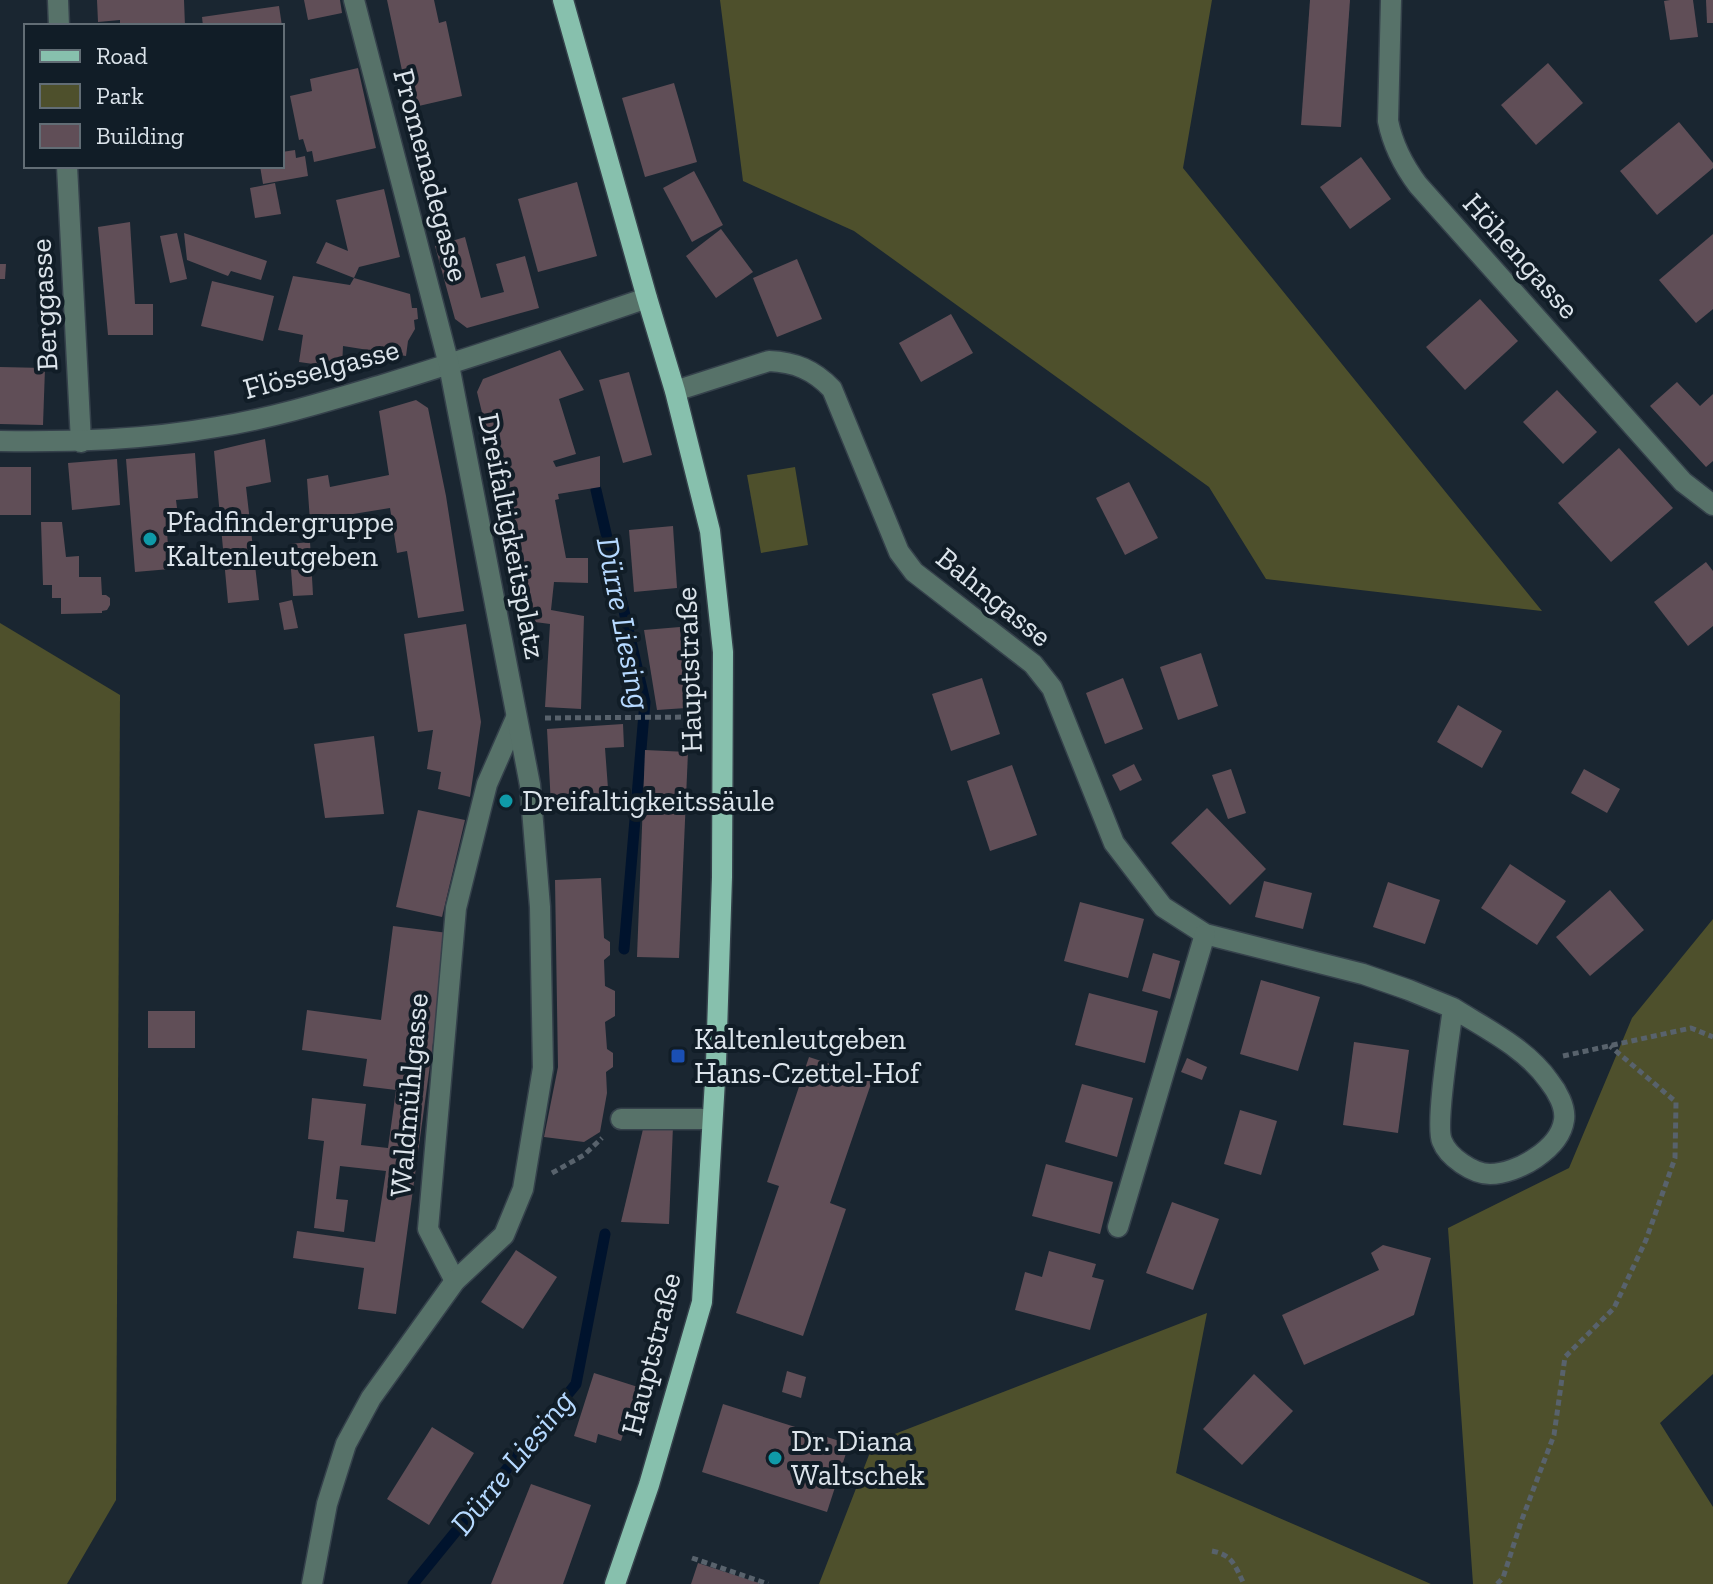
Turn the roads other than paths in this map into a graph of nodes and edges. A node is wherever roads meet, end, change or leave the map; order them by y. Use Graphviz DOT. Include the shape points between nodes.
graph roads {
  1 [pos="58,0"];
  2 [pos="354,0"];
  3 [pos="563,0"];
  4 [pos="1391,0"];
  5 [pos="59,24"];
  6 [pos="67,168"];
  7 [pos="647,298"];
  8 [pos="449,365"];
  9 [pos="675,391"];
  10 [pos="0,441"];
  11 [pos="81,442"];
  12 [pos="1713,505"];
  13 [pos="516,718"];
  14 [pos="1205,934"];
  15 [pos="1453,1008"];
  16 [pos="621,1119"];
  17 [pos="712,1119"];
  18 [pos="1118,1227"];
  19 [pos="455,1281"];
  20 [pos="312,1584"];
  21 [pos="615,1584"];
  1 -- 5 [label="street"];
  2 -- 8 [label="street, Promenadegasse"];
  3 -- 7 [label="main road, Hauptstraße"];
  4 -- 12 [label="street, Höhengasse" via="1388,121 1407,171 1683,482"];
  6 -- 11 [label="street, Berggasse"];
  7 -- 8 [label="street, Flösselgasse"];
  7 -- 9 [label="main road, Hauptstraße"];
  8 -- 11 [label="street, Flösselgasse" via="270,417"];
  8 -- 13 [label="street, Dreifaltigkeitsplatz"];
  9 -- 14 [label="street, Bahngasse" via="769,361 804,367 824,380 899,552 914,572 1033,664 1052,688 1114,843 1163,907"];
  9 -- 17 [label="main road, Hauptstraße" via="710,531 723,652 722,877"];
  10 -- 11 [label="street, Flösselgasse"];
  13 -- 19 [label="street, Waldmühlgasse" via="487,784 456,908 428,1229"];
  13 -- 19 [label="street, Dreifaltigkeitsplatz" via="530,785 540,907 543,1068 523,1189 504,1235"];
  14 -- 15 [label="street, Bahngasse" via="1363,974"];
  14 -- 18 [label="street"];
  15 -- 15 [label="street, Bahngasse" via="1440,1139 1450,1156 1489,1174 1530,1162 1561,1132 1561,1101 1534,1063"];
  16 -- 17 [label="street"];
  17 -- 21 [label="main road, Hauptstraße" via="702,1302"];
  19 -- 20 [label="street" via="371,1398 346,1444 327,1504"];
}
